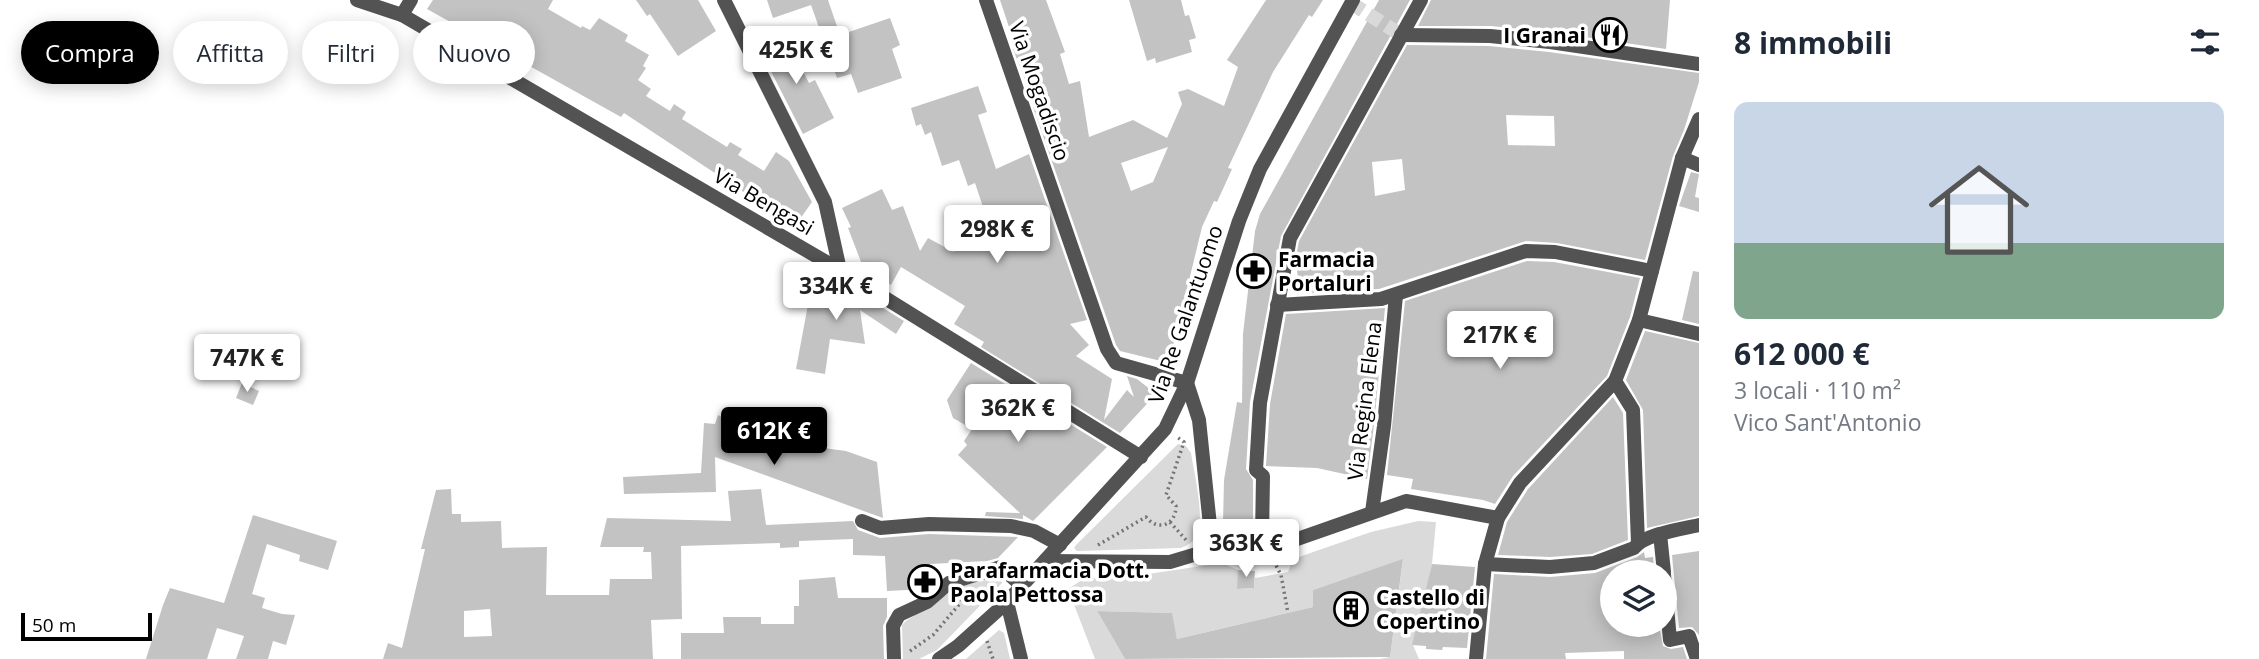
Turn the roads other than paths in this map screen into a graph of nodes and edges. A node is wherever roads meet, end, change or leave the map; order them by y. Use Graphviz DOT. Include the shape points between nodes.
graph roads {
  1 [pos="357,0"];
  2 [pos="411,0"];
  3 [pos="724,0"];
  4 [pos="986,0"];
  5 [pos="1353,0"];
  6 [pos="1421,0"];
  7 [pos="402,15"];
  8 [pos="1401,35"];
  9 [pos="1699,64"];
  10 [pos="1699,119"];
  11 [pos="1682,158"];
  12 [pos="1699,165"];
  13 [pos="839,270"];
  14 [pos="1652,271"];
  15 [pos="1396,295"];
  16 [pos="1277,305"];
  17 [pos="1639,320"];
  18 [pos="1699,334"];
  19 [pos="1615,381"];
  20 [pos="1187,383"];
  21 [pos="1199,420"];
  22 [pos="1168,424"];
  23 [pos="1141,457"];
  24 [pos="1372,512"];
  25 [pos="1498,518"];
  26 [pos="862,521"];
  27 [pos="1699,525"];
  28 [pos="1660,534"];
  29 [pos="1211,535"];
  30 [pos="1262,538"];
  31 [pos="1638,543"];
  32 [pos="1060,545"];
  33 [pos="1663,560"];
  34 [pos="1045,561"];
  35 [pos="1485,564"];
  36 [pos="1021,586"];
  37 [pos="1007,601"];
  38 [pos="1670,637"];
  39 [pos="899,657"];
  40 [pos="939,659"];
  41 [pos="1021,659"];
  42 [pos="1476,659"];
  43 [pos="1697,659"];
  1 -- 7 [label="street, Via Bengasi"];
  2 -- 7 [label="street"];
  3 -- 13 [label="street" via="825,202"];
  4 -- 20 [label="street, Via Mogadiscio" via="1107,349 1116,363"];
  5 -- 20 [label="street, Via Re Galantuomo" via="1260,169"];
  6 -- 8 [label="street"];
  7 -- 13 [label="street, Via Bengasi"];
  8 -- 9 [label="street" via="1490,36"];
  8 -- 16 [label="street" via="1290,238"];
  10 -- 11 [label="street"];
  11 -- 12 [label="street"];
  11 -- 14 [label="street"];
  13 -- 23 [label="street, Via Bengasi"];
  14 -- 15 [label="street" via="1555,252 1526,251"];
  14 -- 17 [label="street"];
  15 -- 16 [label="street" via="1344,303"];
  15 -- 24 [label="street, Via Regina Elena"];
  16 -- 30 [label="street" via="1260,403 1256,470 1263,476"];
  17 -- 18 [label="street"];
  17 -- 19 [label="street"];
  19 -- 25 [label="street" via="1520,483"];
  19 -- 31 [label="street" via="1633,410"];
  20 -- 21 [label="street"];
  20 -- 22 [label="street, Via Re Galantuomo"];
  21 -- 22 [label="street"];
  21 -- 29 [label="street"];
  22 -- 23 [label="street, Via Re Galantuomo"];
  23 -- 32 [label="street, Via Re Galantuomo"];
  24 -- 25 [label="street" via="1406,501"];
  24 -- 30 [label="street" via="1286,543"];
  25 -- 35 [label="street"];
  26 -- 32 [label="street" via="880,528 1011,526 1034,531"];
  27 -- 28 [label="street"];
  28 -- 31 [label="street"];
  28 -- 33 [label="street"];
  29 -- 30 [label="street"];
  29 -- 34 [label="street" via="1200,553 1170,562"];
  31 -- 35 [label="street" via="1594,563 1550,567"];
  32 -- 34 [label="street, Via Re Galantuomo"];
  34 -- 36 [label="street, Via Re Galantuomo"];
  35 -- 42 [label="street"];
  36 -- 37 [label="street, Via Re Galantuomo"];
  36 -- 39 [label="street" via="1001,568 949,583 927,602 899,615 893,626"];
  37 -- 40 [label="street, Via Re Galantuomo"];
  37 -- 41 [label="street"];
  38 -- 43 [label="street" via="1689,636"];
}
